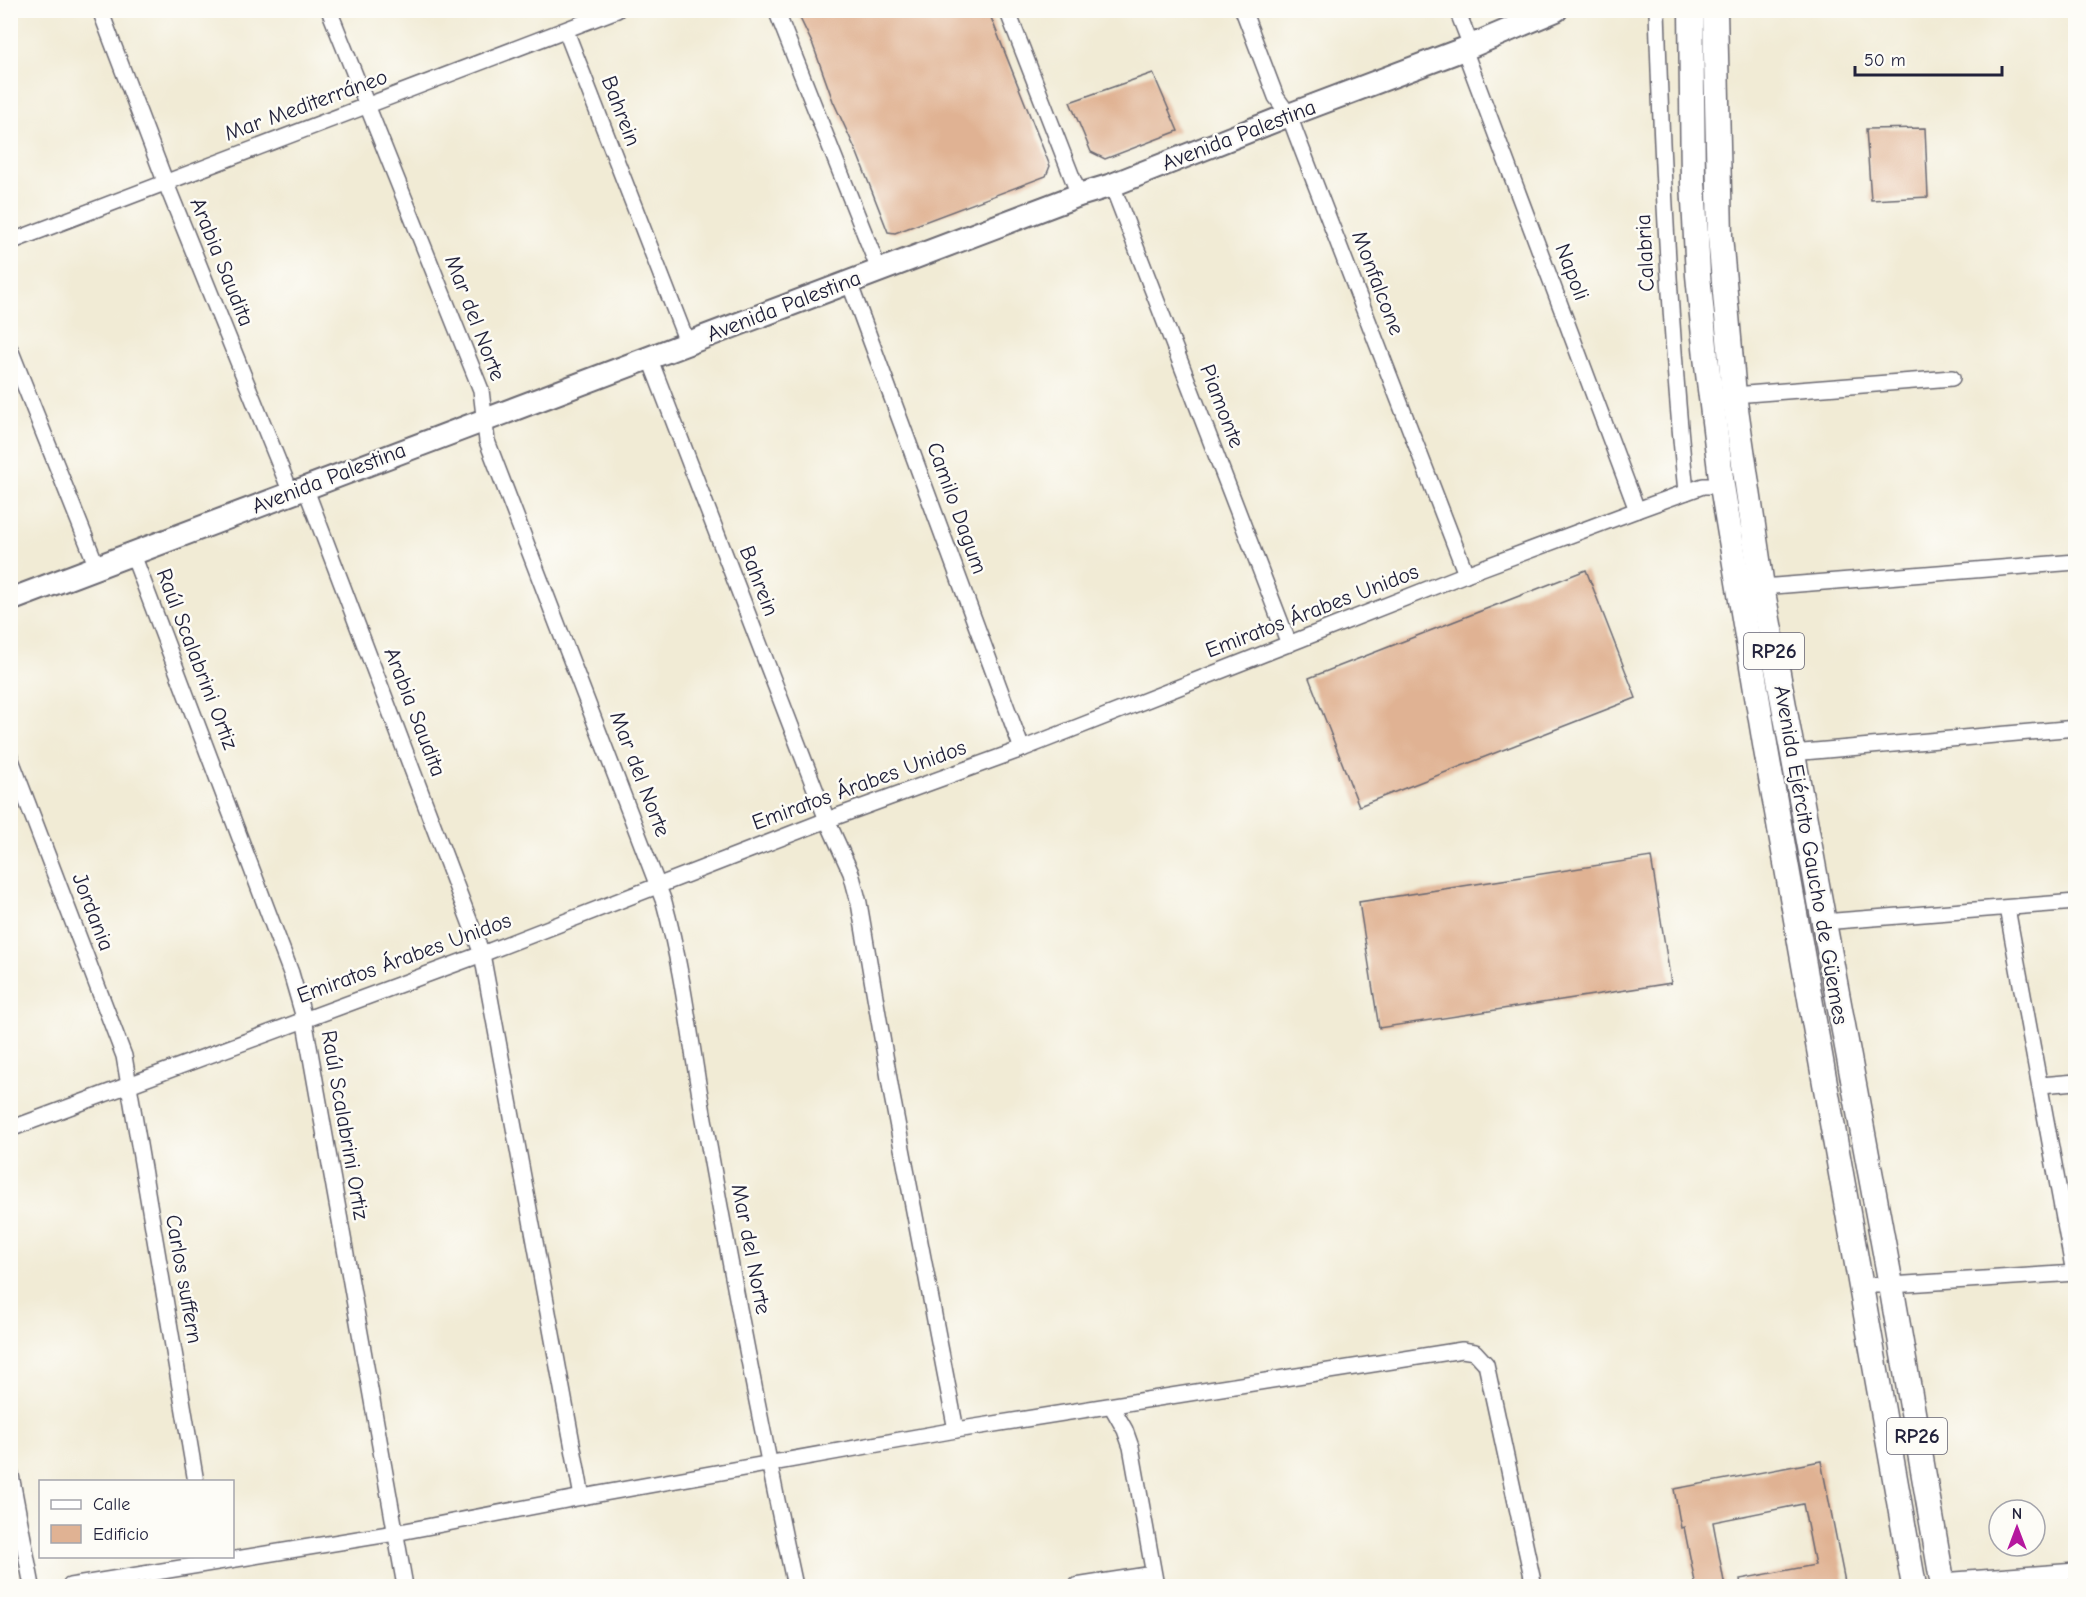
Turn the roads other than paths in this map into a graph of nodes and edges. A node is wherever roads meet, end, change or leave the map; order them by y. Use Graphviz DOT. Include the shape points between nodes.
graph roads {
  1 [pos="100,10"];
  2 [pos="329,10"];
  3 [pos="617,10"];
  4 [pos="776,10"];
  5 [pos="1008,10"];
  6 [pos="1242,10"];
  7 [pos="1457,10"];
  8 [pos="1556,10"];
  9 [pos="1657,10"];
  10 [pos="1691,10"];
  11 [pos="1715,10"];
  12 [pos="566,31"];
  13 [pos="1467,48"];
  14 [pos="367,107"];
  15 [pos="1289,115"];
  16 [pos="165,182"];
  17 [pos="1112,185"];
  18 [pos="1079,195"];
  19 [pos="10,242"];
  20 [pos="879,270"];
  21 [pos="849,282"];
  22 [pos="687,342"];
  23 [pos="10,349"];
  24 [pos="649,357"];
  25 [pos="1952,378"];
  26 [pos="1734,395"];
  27 [pos="484,419"];
  28 [pos="1722,486"];
  29 [pos="298,490"];
  30 [pos="1686,492"];
  31 [pos="1637,510"];
  32 [pos="132,552"];
  33 [pos="2076,562"];
  34 [pos="97,567"];
  35 [pos="1466,574"];
  36 [pos="1762,587"];
  37 [pos="10,600"];
  38 [pos="1289,644"];
  39 [pos="2076,728"];
  40 [pos="1022,749"];
  41 [pos="1792,753"];
  42 [pos="10,757"];
  43 [pos="827,820"];
  44 [pos="659,885"];
  45 [pos="2076,902"];
  46 [pos="2007,908"];
  47 [pos="1823,922"];
  48 [pos="483,954"];
  49 [pos="304,1018"];
  50 [pos="2076,1082"];
  51 [pos="128,1084"];
  52 [pos="2041,1085"];
  53 [pos="10,1129"];
  54 [pos="2075,1273"];
  55 [pos="1862,1285"];
  56 [pos="1891,1285"];
  57 [pos="1112,1407"];
  58 [pos="956,1430"];
  59 [pos="769,1464"];
  60 [pos="10,1470"];
  61 [pos="196,1480"];
  62 [pos="582,1497"];
  63 [pos="395,1533"];
  64 [pos="234,1556"];
  65 [pos="210,1560"];
  66 [pos="2076,1571"];
  67 [pos="1155,1580"];
  68 [pos="1942,1584"];
  69 [pos="32,1587"];
  70 [pos="70,1587"];
  71 [pos="405,1587"];
  72 [pos="795,1587"];
  73 [pos="1076,1587"];
  74 [pos="1534,1587"];
  75 [pos="1914,1587"];
  1 -- 16 [label="street, Arabia Saudita"];
  2 -- 14 [label="street, Mar del Norte"];
  3 -- 12 [label="street, Mar Mediterráneo"];
  4 -- 20 [label="street"];
  5 -- 18 [label="street"];
  6 -- 15 [label="street, Monfalcone" via="1276,97"];
  7 -- 13 [label="street, Napoli"];
  8 -- 13 [label="street, Avenida Palestina"];
  9 -- 30 [label="street, Calabria" via="1670,310"];
  10 -- 28 [label="main road, Avenida Ejército Gaucho de Güemes / RP26" via="1698,275"];
  11 -- 26 [label="main road, Avenida Ejército Gaucho de Güemes / RP26" via="1720,236"];
  12 -- 14 [label="street, Mar Mediterráneo"];
  12 -- 22 [label="street, Bahrein"];
  13 -- 15 [label="street, Avenida Palestina"];
  13 -- 31 [label="street, Napoli"];
  14 -- 16 [label="street, Mar Mediterráneo"];
  14 -- 27 [label="street, Mar del Norte" via="481,390"];
  15 -- 17 [label="street, Avenida Palestina"];
  15 -- 35 [label="street, Monfalcone"];
  16 -- 19 [label="street, Mar Mediterráneo"];
  16 -- 29 [label="street, Arabia Saudita"];
  17 -- 18 [label="street, Avenida Palestina"];
  17 -- 38 [label="street, Piamonte"];
  18 -- 20 [label="street, Avenida Palestina"];
  20 -- 21 [label="street, Avenida Palestina"];
  21 -- 22 [label="street, Avenida Palestina"];
  21 -- 40 [label="street, Camilo Dagum"];
  22 -- 24 [label="street, Avenida Palestina"];
  23 -- 34 [label="street"];
  24 -- 27 [label="street, Avenida Palestina"];
  24 -- 43 [label="street, Bahrein"];
  25 -- 26 [label="street"];
  26 -- 36 [label="main road, Avenida Ejército Gaucho de Güemes / RP26"];
  27 -- 29 [label="street, Avenida Palestina"];
  27 -- 44 [label="street, Mar del Norte" via="487,441"];
  28 -- 30 [label="street, Emiratos Árabes Unidos" via="1703,486"];
  28 -- 55 [label="main road, Avenida Ejército Gaucho de Güemes / RP26"];
  29 -- 32 [label="street, Avenida Palestina"];
  29 -- 48 [label="street, Arabia Saudita"];
  30 -- 31 [label="street, Emiratos Árabes Unidos"];
  31 -- 35 [label="street, Emiratos Árabes Unidos"];
  32 -- 34 [label="street, Avenida Palestina"];
  32 -- 49 [label="street, Raúl Scalabrini Ortiz" via="291,973"];
  33 -- 36 [label="street"];
  34 -- 37 [label="street, Avenida Palestina"];
  35 -- 38 [label="street, Emiratos Árabes Unidos"];
  36 -- 41 [label="main road, Avenida Ejército Gaucho de Güemes / RP26"];
  38 -- 40 [label="street, Emiratos Árabes Unidos"];
  39 -- 41 [label="street"];
  40 -- 43 [label="street, Emiratos Árabes Unidos"];
  41 -- 47 [label="main road, Avenida Ejército Gaucho de Güemes / RP26"];
  42 -- 51 [label="street, Jordania" via="124,1056"];
  43 -- 44 [label="street, Emiratos Árabes Unidos"];
  43 -- 58 [label="street, Bahrein" via="852,873 859,903"];
  44 -- 48 [label="street, Emiratos Árabes Unidos"];
  44 -- 59 [label="street, Mar del Norte" via="678,964"];
  45 -- 46 [label="street"];
  46 -- 47 [label="street"];
  46 -- 52 [label="street"];
  47 -- 56 [label="main road, Avenida Ejército Gaucho de Güemes / RP26"];
  48 -- 49 [label="street, Emiratos Árabes Unidos"];
  48 -- 62 [label="street, Arabia Saudita"];
  49 -- 51 [label="street, Emiratos Árabes Unidos"];
  49 -- 63 [label="street, Raúl Scalabrini Ortiz"];
  50 -- 52 [label="street"];
  51 -- 53 [label="street, Emiratos Árabes Unidos"];
  51 -- 61 [label="street, Carlos suffern"];
  52 -- 54 [label="street"];
  54 -- 56 [label="street"];
  55 -- 56 [label="street"];
  55 -- 75 [label="main road, Avenida Ejército Gaucho de Güemes / RP26"];
  56 -- 68 [label="main road, Avenida Ejército Gaucho de Güemes / RP26"];
  57 -- 58 [label="street"];
  57 -- 67 [label="street" via="1131,1447"];
  57 -- 74 [label="street" via="1447,1351 1475,1352 1486,1364 1492,1383"];
  58 -- 59 [label="street"];
  59 -- 62 [label="street"];
  59 -- 72 [label="street, Mar del Norte"];
  60 -- 69 [label="street"];
  62 -- 63 [label="street"];
  63 -- 64 [label="street"];
  63 -- 71 [label="street, Raúl Scalabrini Ortiz"];
  65 -- 70 [label="street"];
  66 -- 68 [label="street"];
  67 -- 73 [label="street"];
}
